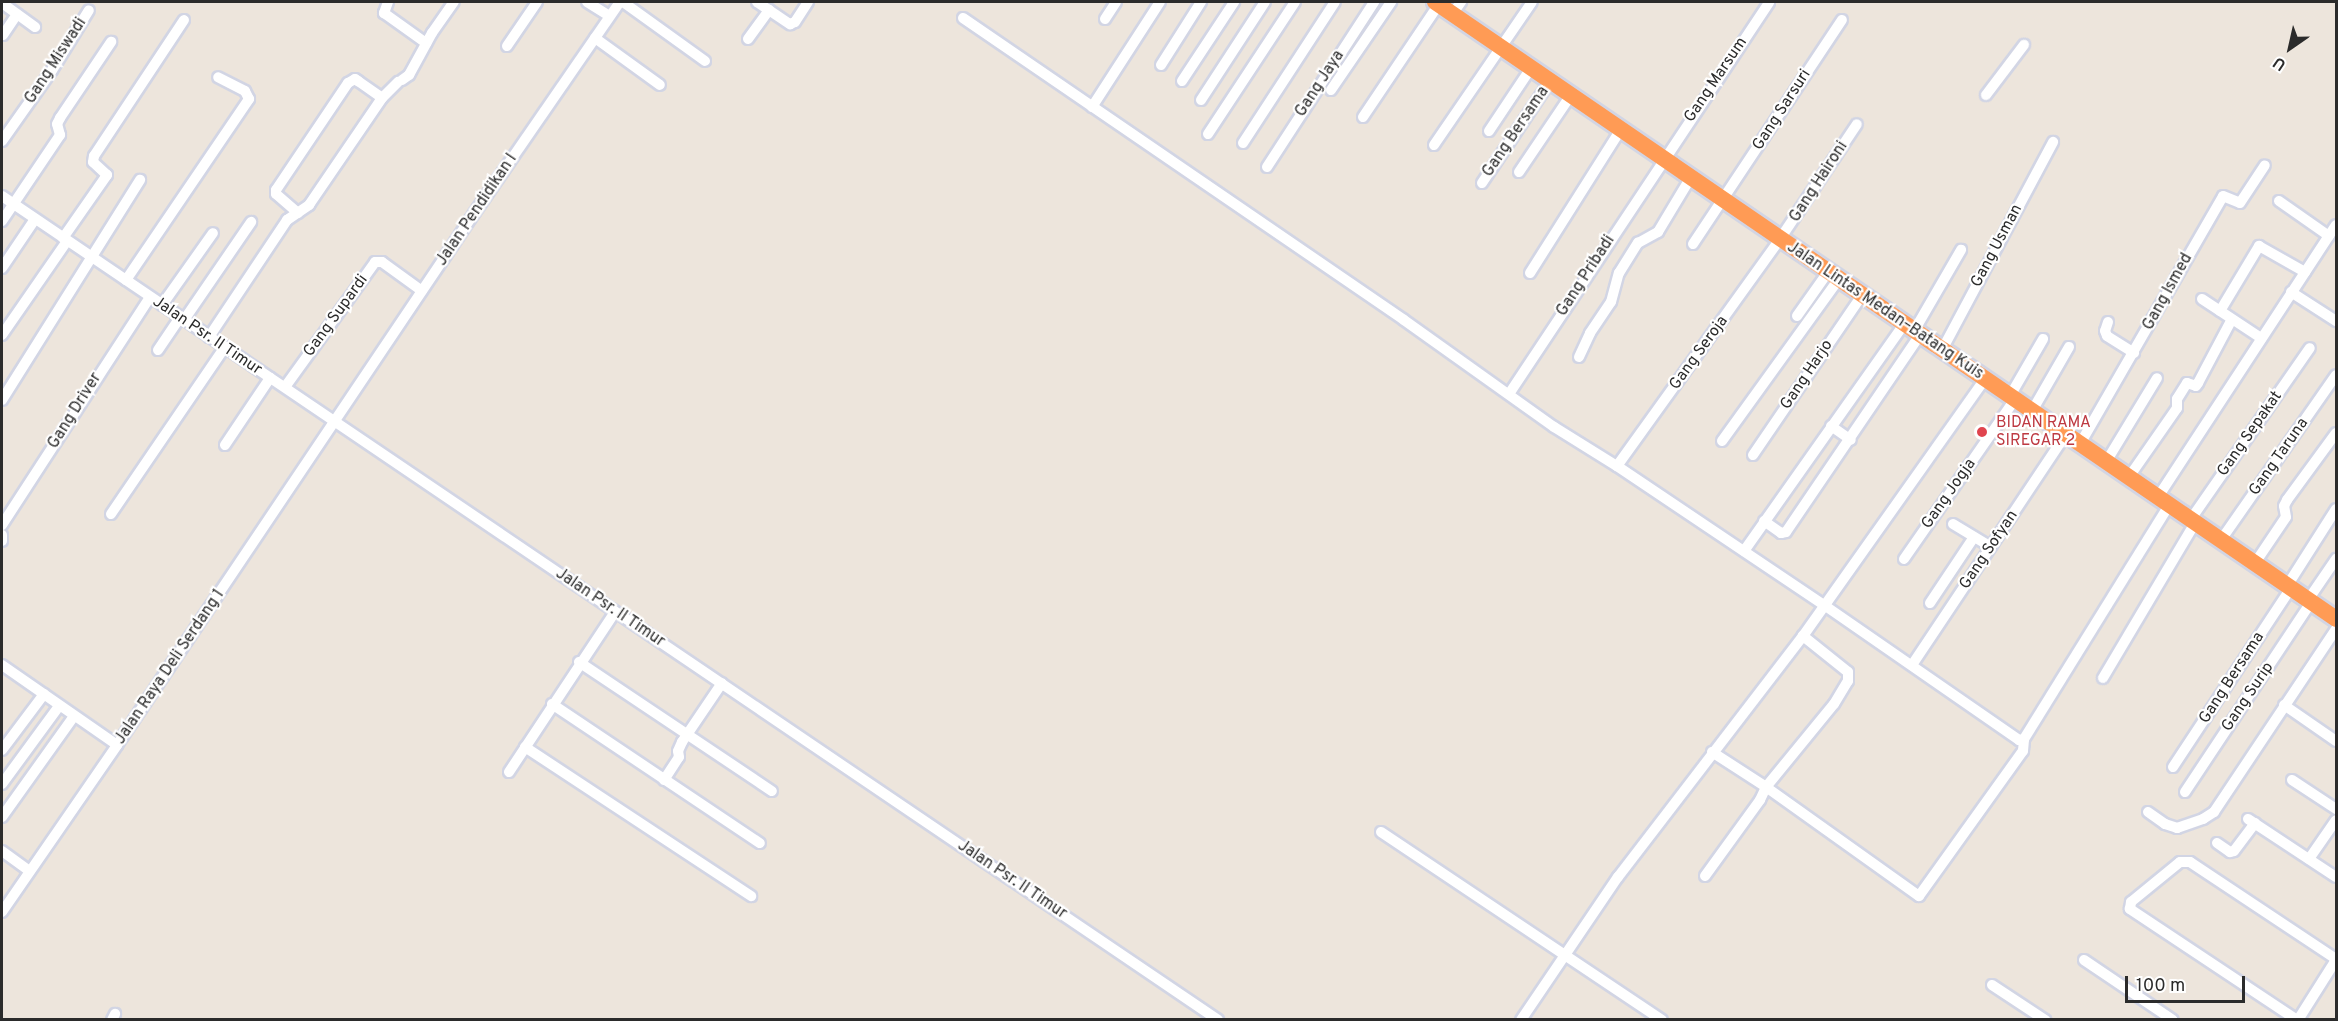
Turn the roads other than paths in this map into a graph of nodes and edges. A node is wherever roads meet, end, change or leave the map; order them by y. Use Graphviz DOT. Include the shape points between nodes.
graph roads {
  1 [pos="388,2"];
  2 [pos="454,2"];
  3 [pos="537,2"];
  4 [pos="587,2"];
  5 [pos="621,2"];
  6 [pos="757,2"];
  7 [pos="808,2"];
  8 [pos="1116,2"];
  9 [pos="1160,2"];
  10 [pos="1201,2"];
  11 [pos="1234,2"];
  12 [pos="1265,2"];
  13 [pos="1295,2"];
  14 [pos="1335,2"];
  15 [pos="1374,2"];
  16 [pos="1391,2"];
  17 [pos="1532,2"];
  18 [pos="1769,2"];
  19 [pos="2,3"];
  20 [pos="1447,5"];
  21 [pos="89,10"];
  22 [pos="769,10"];
  23 [pos="18,14"];
  24 [pos="609,16"];
  25 [pos="963,18"];
  26 [pos="1105,19"];
  27 [pos="184,20"];
  28 [pos="1842,20"];
  29 [pos="35,27"];
  30 [pos="3,35"];
  31 [pos="595,38"];
  32 [pos="748,39"];
  33 [pos="111,42"];
  34 [pos="426,44"];
  35 [pos="2024,45"];
  36 [pos="507,46"];
  37 [pos="1502,47"];
  38 [pos="705,61"];
  39 [pos="1161,65"];
  40 [pos="1531,68"];
  41 [pos="218,77"];
  42 [pos="1182,81"];
  43 [pos="1550,81"];
  44 [pos="660,85"];
  45 [pos="1331,90"];
  46 [pos="1571,95"];
  47 [pos="1986,95"];
  48 [pos="382,98"];
  49 [pos="1201,100"];
  50 [pos="1092,107"];
  51 [pos="1363,117"];
  52 [pos="1857,124"];
  53 [pos="1621,129"];
  54 [pos="1489,131"];
  55 [pos="1208,134"];
  56 [pos="2,141"];
  57 [pos="2052,142"];
  58 [pos="1243,143"];
  59 [pos="1434,145"];
  60 [pos="1663,158"];
  61 [pos="2265,165"];
  62 [pos="1267,166"];
  63 [pos="1519,172"];
  64 [pos="1691,177"];
  65 [pos="140,180"];
  66 [pos="1482,183"];
  67 [pos="2,196"];
  68 [pos="1723,200"];
  69 [pos="2279,201"];
  70 [pos="13,204"];
  71 [pos="298,213"];
  72 [pos="35,219"];
  73 [pos="2,221"];
  74 [pos="251,222"];
  75 [pos="2337,225"];
  76 [pos="213,233"];
  77 [pos="2329,236"];
  78 [pos="65,239"];
  79 [pos="1780,239"];
  80 [pos="1693,244"];
  81 [pos="1961,250"];
  82 [pos="92,258"];
  83 [pos="2,268"];
  84 [pos="2305,272"];
  85 [pos="1530,273"];
  86 [pos="1834,276"];
  87 [pos="126,280"];
  88 [pos="422,291"];
  89 [pos="2291,292"];
  90 [pos="1862,295"];
  91 [pos="150,297"];
  92 [pos="2202,299"];
  93 [pos="162,305"];
  94 [pos="2220,311"];
  95 [pos="1797,316"];
  96 [pos="182,318"];
  97 [pos="2232,319"];
  98 [pos="2337,321"];
  99 [pos="2108,322"];
  100 [pos="1913,330"];
  101 [pos="2,335"];
  102 [pos="209,337"];
  103 [pos="2261,338"];
  104 [pos="2043,339"];
  105 [pos="225,347"];
  106 [pos="2069,347"];
  107 [pos="2310,348"];
  108 [pos="158,350"];
  109 [pos="1942,350"];
  110 [pos="2134,353"];
  111 [pos="1579,357"];
  112 [pos="2337,375"];
  113 [pos="270,378"];
  114 [pos="2157,378"];
  115 [pos="1985,379"];
  116 [pos="285,387"];
  117 [pos="1509,394"];
  118 [pos="2012,398"];
  119 [pos="2,400"];
  120 [pos="2032,411"];
  121 [pos="335,421"];
  122 [pos="1831,426"];
  123 [pos="2337,433"];
  124 [pos="2066,434"];
  125 [pos="1851,440"];
  126 [pos="1722,441"];
  127 [pos="2080,444"];
  128 [pos="225,445"];
  129 [pos="1753,455"];
  130 [pos="2106,462"];
  131 [pos="1617,466"];
  132 [pos="2129,477"];
  133 [pos="2164,501"];
  134 [pos="2337,509"];
  135 [pos="111,514"];
  136 [pos="1764,521"];
  137 [pos="2193,521"];
  138 [pos="1953,524"];
  139 [pos="2,525"];
  140 [pos="2,535"];
  141 [pos="1974,537"];
  142 [pos="2221,540"];
  143 [pos="2,541"];
  144 [pos="1991,547"];
  145 [pos="1744,552"];
  146 [pos="1904,559"];
  147 [pos="2337,559"];
  148 [pos="2254,563"];
  149 [pos="2289,587"];
  150 [pos="2309,601"];
  151 [pos="1930,603"];
  152 [pos="1824,605"];
  153 [pos="615,612"];
  154 [pos="2337,619"];
  155 [pos="2337,629"];
  156 [pos="1803,636"];
  157 [pos="579,662"];
  158 [pos="2,665"];
  159 [pos="1912,666"];
  160 [pos="2103,678"];
  161 [pos="722,683"];
  162 [pos="44,694"];
  163 [pos="552,704"];
  164 [pos="2284,705"];
  165 [pos="59,706"];
  166 [pos="74,716"];
  167 [pos="688,734"];
  168 [pos="2024,740"];
  169 [pos="2337,741"];
  170 [pos="117,745"];
  171 [pos="525,747"];
  172 [pos="2,750"];
  173 [pos="1713,752"];
  174 [pos="2173,767"];
  175 [pos="509,772"];
  176 [pos="664,780"];
  177 [pos="2292,780"];
  178 [pos="2,783"];
  179 [pos="1766,787"];
  180 [pos="772,791"];
  181 [pos="2185,792"];
  182 [pos="2337,809"];
  183 [pos="2148,812"];
  184 [pos="2,817"];
  185 [pos="2337,820"];
  186 [pos="1381,832"];
  187 [pos="760,843"];
  188 [pos="2217,843"];
  189 [pos="2,850"];
  190 [pos="2309,859"];
  191 [pos="30,871"];
  192 [pos="1705,876"];
  193 [pos="2337,877"];
  194 [pos="750,896"];
  195 [pos="2,912"];
  196 [pos="1564,955"];
  197 [pos="2337,959"];
  198 [pos="2084,960"];
  199 [pos="1992,985"];
  200 [pos="1218,1020"];
  201 [pos="1521,1020"];
  202 [pos="1662,1020"];
  203 [pos="2045,1020"];
  204 [pos="2173,1020"];
  205 [pos="2297,1020"];
  1 -- 34 [label="street" via="384,13"];
  2 -- 34 [label="street"];
  3 -- 36 [label="street"];
  4 -- 24 [label="street"];
  5 -- 24 [label="street, Jalan Pendidikan I"];
  5 -- 38 [label="street"];
  6 -- 22 [label="street"];
  7 -- 22 [label="street" via="792,23"];
  8 -- 26 [label="street"];
  9 -- 50 [label="street"];
  10 -- 39 [label="street"];
  11 -- 42 [label="street"];
  12 -- 49 [label="street"];
  13 -- 55 [label="street"];
  14 -- 58 [label="street"];
  15 -- 62 [label="street, Gang Jaya"];
  16 -- 45 [label="street"];
  17 -- 37 [label="street"];
  18 -- 60 [label="street, Gang Marsum"];
  19 -- 23 [label="street"];
  20 -- 37 [label="highway, Jalan Lintas Medan–Batang Kuis"];
  20 -- 51 [label="street"];
  21 -- 56 [label="street, Gang Miswadi"];
  22 -- 32 [label="street"];
  23 -- 29 [label="street"];
  23 -- 30 [label="street"];
  24 -- 31 [label="street, Jalan Pendidikan I"];
  25 -- 50 [label="street"];
  27 -- 78 [label="street" via="93,156 93,162 107,175"];
  28 -- 68 [label="street, Gang Sarsuri"];
  31 -- 44 [label="street"];
  31 -- 88 [label="street, Jalan Pendidikan I"];
  33 -- 70 [label="street" via="60,118 60,135"];
  34 -- 48 [label="street" via="409,75"];
  35 -- 47 [label="street"];
  37 -- 40 [label="highway, Jalan Lintas Medan–Batang Kuis"];
  37 -- 59 [label="street"];
  40 -- 43 [label="highway, Jalan Lintas Medan–Batang Kuis"];
  40 -- 54 [label="street"];
  41 -- 87 [label="street" via="245,92 249,99"];
  43 -- 46 [label="highway, Jalan Lintas Medan–Batang Kuis"];
  43 -- 66 [label="street, Gang Bersama"];
  46 -- 53 [label="highway, Jalan Lintas Medan–Batang Kuis"];
  46 -- 63 [label="street"];
  48 -- 71 [label="street" via="309,205"];
  48 -- 71 [label="street" via="358,81 348,83 276,190"];
  50 -- 117 [label="street"];
  52 -- 79 [label="street, Gang Haironi"];
  53 -- 60 [label="highway, Jalan Lintas Medan–Batang Kuis"];
  53 -- 85 [label="street"];
  57 -- 109 [label="street, Gang Usman"];
  60 -- 64 [label="highway, Jalan Lintas Medan–Batang Kuis"];
  60 -- 117 [label="street, Gang Pribadi"];
  61 -- 110 [label="street, Gang Ismed" via="2240,203 2223,196"];
  64 -- 68 [label="highway, Jalan Lintas Medan–Batang Kuis"];
  64 -- 111 [label="street" via="1658,232 1638,243 1619,273 1611,302"];
  65 -- 82 [label="street"];
  67 -- 70 [label="street, Jalan Psr. II Timur"];
  68 -- 79 [label="highway, Jalan Lintas Medan–Batang Kuis"];
  68 -- 80 [label="street, Gang Sarsuri"];
  69 -- 77 [label="street"];
  70 -- 72 [label="street, Jalan Psr. II Timur"];
  70 -- 73 [label="street"];
  71 -- 102 [label="street" via="287,220"];
  72 -- 78 [label="street, Jalan Psr. II Timur"];
  72 -- 83 [label="street"];
  74 -- 96 [label="street"];
  75 -- 77 [label="street"];
  76 -- 93 [label="street"];
  77 -- 84 [label="street"];
  78 -- 82 [label="street, Jalan Psr. II Timur"];
  78 -- 101 [label="street"];
  79 -- 86 [label="highway, Jalan Lintas Medan–Batang Kuis"];
  79 -- 131 [label="street, Gang Seroja"];
  81 -- 100 [label="street"];
  82 -- 87 [label="street, Jalan Psr. II Timur"];
  82 -- 119 [label="street"];
  84 -- 89 [label="street"];
  84 -- 94 [label="street" via="2259,246"];
  86 -- 90 [label="highway, Jalan Lintas Medan–Batang Kuis"];
  86 -- 95 [label="street"];
  86 -- 126 [label="street"];
  87 -- 91 [label="street, Jalan Psr. II Timur"];
  88 -- 116 [label="street, Gang Supardi" via="382,262 375,262"];
  88 -- 121 [label="street, Jalan Pendidikan I"];
  89 -- 98 [label="street"];
  89 -- 103 [label="street"];
  90 -- 100 [label="highway, Jalan Lintas Medan–Batang Kuis"];
  90 -- 129 [label="street, Gang Harjo"];
  91 -- 93 [label="street, Jalan Psr. II Timur"];
  91 -- 139 [label="street, Gang Driver"];
  92 -- 94 [label="street"];
  93 -- 96 [label="street, Jalan Psr. II Timur"];
  94 -- 97 [label="street"];
  96 -- 102 [label="street, Jalan Psr. II Timur"];
  96 -- 108 [label="street"];
  97 -- 103 [label="street"];
  97 -- 132 [label="street" via="2198,383 2187,383 2177,399 2177,408"];
  99 -- 110 [label="street" via="2107,336"];
  100 -- 109 [label="highway, Jalan Lintas Medan–Batang Kuis"];
  100 -- 122 [label="street"];
  100 -- 125 [label="street"];
  102 -- 105 [label="street, Jalan Psr. II Timur"];
  103 -- 133 [label="street"];
  104 -- 118 [label="street, Gang Jogja"];
  105 -- 113 [label="street, Jalan Psr. II Timur"];
  105 -- 135 [label="street"];
  106 -- 120 [label="street"];
  107 -- 137 [label="street, Gang Sepakat"];
  109 -- 115 [label="highway, Jalan Lintas Medan–Batang Kuis"];
  110 -- 127 [label="street, Gang Ismed"];
  112 -- 142 [label="street, Gang Taruna"];
  113 -- 116 [label="street, Jalan Psr. II Timur"];
  113 -- 128 [label="street"];
  114 -- 130 [label="street"];
  115 -- 118 [label="highway, Jalan Lintas Medan–Batang Kuis"];
  115 -- 152 [label="street"];
  116 -- 121 [label="street, Jalan Psr. II Timur"];
  117 -- 131 [label="street" via="1554,428"];
  118 -- 120 [label="highway, Jalan Lintas Medan–Batang Kuis"];
  118 -- 146 [label="street, Gang Jogja"];
  120 -- 124 [label="highway, Jalan Lintas Medan–Batang Kuis"];
  121 -- 153 [label="street, Jalan Psr. II Timur"];
  121 -- 170 [label="street, Jalan Raya Deli Serdang 1"];
  122 -- 125 [label="street"];
  122 -- 136 [label="street"];
  123 -- 148 [label="street" via="2287,500 2286,516"];
  124 -- 127 [label="highway, Jalan Lintas Medan–Batang Kuis"];
  124 -- 144 [label="street, Gang Sofyan"];
  125 -- 136 [label="street" via="1786,532 1781,533"];
  127 -- 130 [label="highway, Jalan Lintas Medan–Batang Kuis"];
  130 -- 132 [label="highway, Jalan Lintas Medan–Batang Kuis"];
  131 -- 145 [label="street"];
  132 -- 133 [label="highway, Jalan Lintas Medan–Batang Kuis"];
  133 -- 137 [label="highway, Jalan Lintas Medan–Batang Kuis"];
  133 -- 168 [label="street"];
  134 -- 149 [label="street, Gang Bersama"];
  136 -- 145 [label="street"];
  137 -- 142 [label="highway, Jalan Lintas Medan–Batang Kuis"];
  137 -- 160 [label="street, Gang Sepakat"];
  138 -- 141 [label="street"];
  140 -- 143 [label="street"];
  141 -- 144 [label="street"];
  141 -- 151 [label="street"];
  142 -- 148 [label="highway, Jalan Lintas Medan–Batang Kuis"];
  144 -- 159 [label="street, Gang Sofyan"];
  145 -- 152 [label="street"];
  147 -- 150 [label="street, Gang Surip"];
  148 -- 149 [label="highway, Jalan Lintas Medan–Batang Kuis"];
  149 -- 150 [label="highway, Jalan Lintas Medan–Batang Kuis"];
  149 -- 174 [label="street, Gang Bersama"];
  150 -- 154 [label="highway, Jalan Lintas Medan–Batang Kuis"];
  150 -- 181 [label="street, Gang Surip"];
  152 -- 156 [label="street"];
  152 -- 159 [label="street"];
  153 -- 157 [label="street"];
  153 -- 161 [label="street, Jalan Psr. II Timur"];
  155 -- 164 [label="street"];
  156 -- 173 [label="street"];
  156 -- 179 [label="street" via="1848,670 1849,679 1834,704"];
  157 -- 163 [label="street"];
  157 -- 167 [label="street"];
  158 -- 162 [label="street"];
  159 -- 168 [label="street"];
  161 -- 167 [label="street"];
  161 -- 200 [label="street, Jalan Psr. II Timur"];
  162 -- 165 [label="street"];
  162 -- 172 [label="street"];
  163 -- 171 [label="street"];
  163 -- 176 [label="street"];
  164 -- 169 [label="street"];
  164 -- 183 [label="street" via="2209,817 2177,828"];
  165 -- 166 [label="street"];
  165 -- 178 [label="street"];
  166 -- 170 [label="street"];
  166 -- 184 [label="street"];
  167 -- 176 [label="street" via="678,751 678,760"];
  167 -- 180 [label="street"];
  168 -- 179 [label="street" via="2023,751 1919,896"];
  170 -- 191 [label="street, Jalan Raya Deli Serdang 1"];
  171 -- 175 [label="street"];
  171 -- 194 [label="street"];
  173 -- 179 [label="street"];
  173 -- 196 [label="street"];
  176 -- 187 [label="street"];
  177 -- 182 [label="street"];
  179 -- 192 [label="street"];
  185 -- 190 [label="street"];
  186 -- 196 [label="street"];
  188 -- 190 [label="street" via="2234,851 2252,821"];
  189 -- 191 [label="street"];
  190 -- 193 [label="street"];
  191 -- 195 [label="street, Jalan Raya Deli Serdang 1"];
  196 -- 201 [label="street"];
  196 -- 202 [label="street"];
  197 -- 205 [label="street"];
  197 -- 205 [label="street" via="2190,861 2180,862 2132,902 2130,909"];
  198 -- 204 [label="street"];
  199 -- 203 [label="street"];
}
